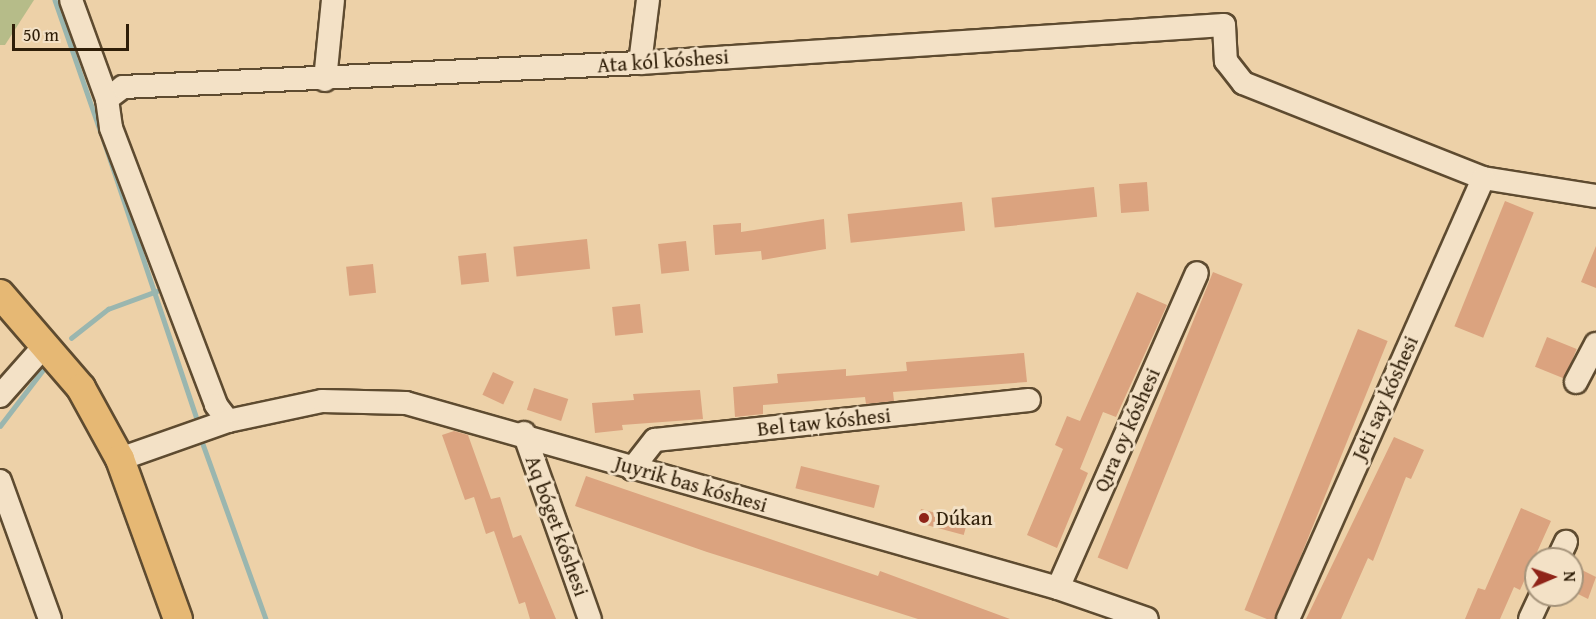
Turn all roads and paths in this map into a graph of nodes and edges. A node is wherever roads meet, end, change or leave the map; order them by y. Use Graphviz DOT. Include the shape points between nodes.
graph roads {
  1 [pos="71,0"];
  2 [pos="333,0"];
  3 [pos="648,0"];
  4 [pos="640,63"];
  5 [pos="325,80"];
  6 [pos="107,99"];
  7 [pos="1483,178"];
  8 [pos="1596,196"];
  9 [pos="1197,273"];
  10 [pos="0,294"];
  11 [pos="46,344"];
  12 [pos="1596,344"];
  13 [pos="1575,382"];
  14 [pos="0,396"];
  15 [pos="1029,400"];
  16 [pos="228,421"];
  17 [pos="524,433"];
  18 [pos="120,459"];
  19 [pos="632,469"];
  20 [pos="0,481"];
  21 [pos="1058,588"];
  22 [pos="50,619"];
  23 [pos="178,619"];
  24 [pos="590,619"];
  25 [pos="1148,619"];
  26 [pos="1288,619"];
  1 -- 6 [label="street"];
  2 -- 5 [label="street"];
  3 -- 4 [label="street"];
  4 -- 5 [label="street, Ata kól kóshesi"];
  4 -- 7 [label="street, Ata kól kóshesi" via="1224,25 1226,61 1243,83"];
  5 -- 6 [label="street, Ata kól kóshesi" via="123,87"];
  6 -- 16 [label="street" via="128,173 216,405"];
  7 -- 8 [label="street"];
  7 -- 26 [label="street, Jeti say kóshesi"];
  9 -- 21 [label="street, Qıra oy kóshesi"];
  10 -- 11 [label="main road"];
  11 -- 14 [label="street"];
  11 -- 18 [label="main road" via="81,388"];
  12 -- 13 [label="street"];
  15 -- 19 [label="street, Bel taw kóshesi" via="655,440"];
  16 -- 17 [label="street, Juyrik bas kóshesi" via="322,401 406,403"];
  16 -- 18 [label="street, Juyrik bas kóshesi"];
  17 -- 19 [label="street, Juyrik bas kóshesi"];
  17 -- 24 [label="street, Aq bóget kóshesi"];
  18 -- 23 [label="main road"];
  19 -- 21 [label="street, Juyrik bas kóshesi"];
  20 -- 22 [label="street"];
  21 -- 25 [label="street, Juyrik bas kóshesi"];
}
